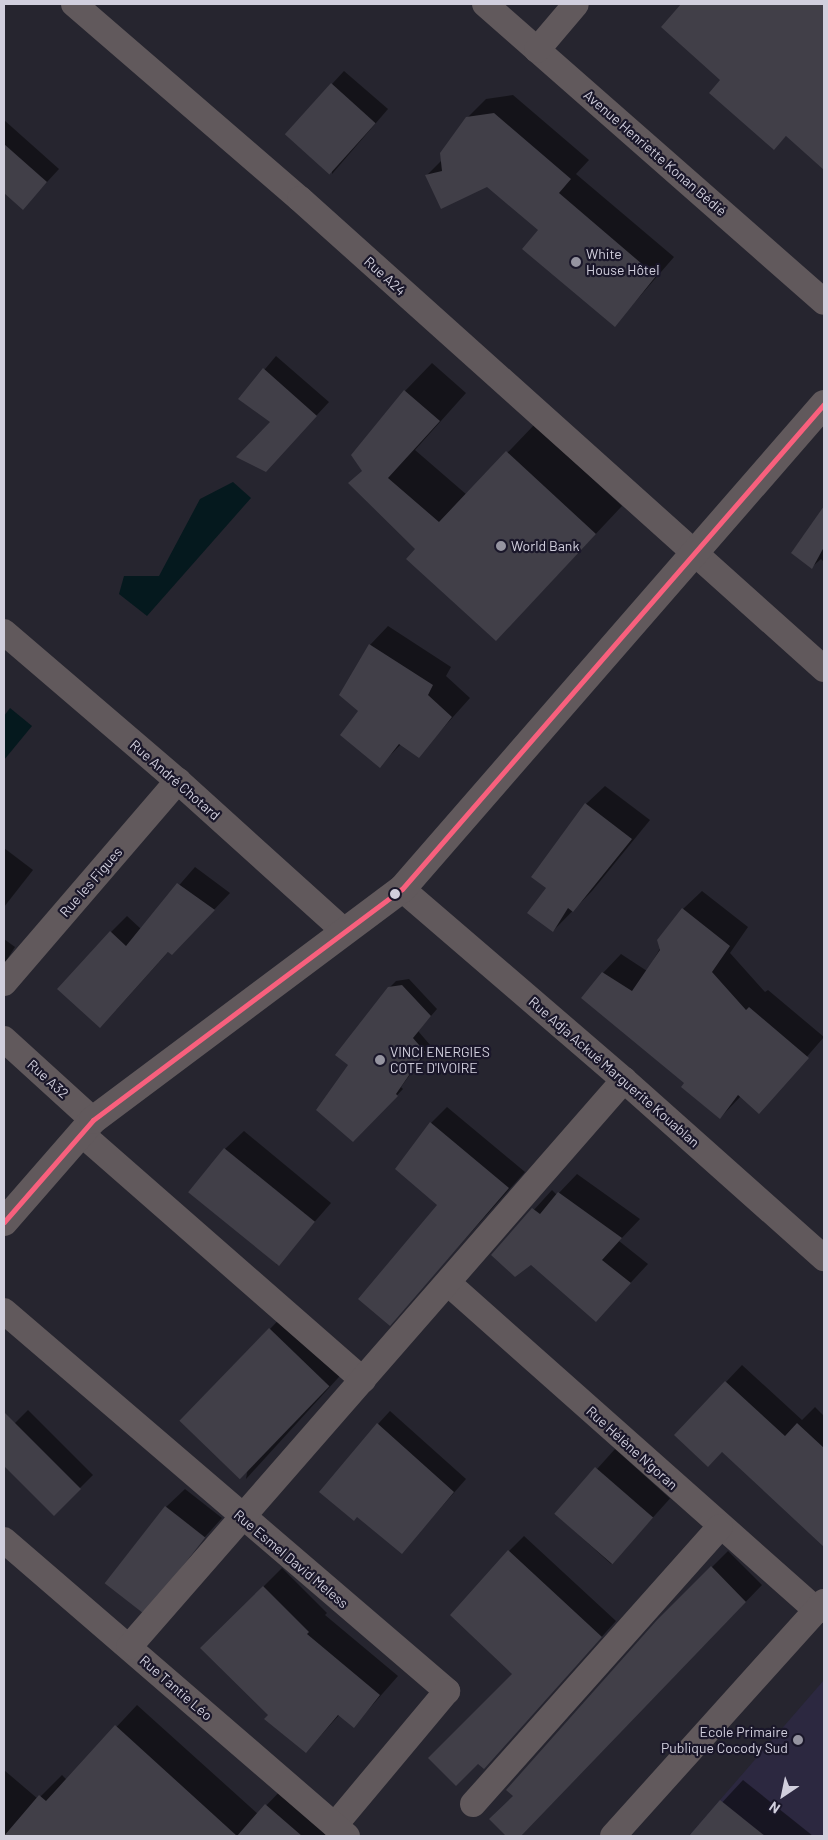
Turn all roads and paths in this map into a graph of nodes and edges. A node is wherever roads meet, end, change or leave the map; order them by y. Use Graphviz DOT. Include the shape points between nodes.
graph roads {
  1 [pos="74,4"];
  2 [pos="485,4"];
  3 [pos="576,4"];
  4 [pos="537,50"];
  5 [pos="824,302"];
  6 [pos="824,404"];
  7 [pos="693,553"];
  8 [pos="4,632"];
  9 [pos="824,669"];
  10 [pos="178,781"];
  11 [pos="402,889"];
  12 [pos="344,931"];
  13 [pos="4,983"];
  14 [pos="4,1039"];
  15 [pos="624,1080"];
  16 [pos="88,1127"];
  17 [pos="4,1222"];
  18 [pos="824,1258"];
  19 [pos="448,1283"];
  20 [pos="4,1312"];
  21 [pos="363,1380"];
  22 [pos="242,1517"];
  23 [pos="720,1526"];
  24 [pos="4,1540"];
  25 [pos="821,1606"];
  26 [pos="129,1647"];
  27 [pos="473,1804"];
  28 [pos="341,1831"];
  29 [pos="613,1836"];
  1 -- 7 [label="street, Rue A24" via="300,199"];
  2 -- 4 [label="street, Avenue Henriette Konan Bédié"];
  3 -- 4 [label="street"];
  4 -- 5 [label="street, Avenue Henriette Konan Bédié"];
  6 -- 7 [label="street"];
  7 -- 9 [label="street, Rue A24"];
  7 -- 11 [label="street"];
  8 -- 10 [label="street, Rue André Chotard"];
  10 -- 12 [label="street, Rue André Chotard"];
  10 -- 13 [label="street, Rue les Figues"];
  11 -- 12 [label="street"];
  11 -- 15 [label="street, Rue Adja Ackué Marguerite Kouablan"];
  12 -- 16 [label="street"];
  14 -- 16 [label="street, Rue A32"];
  15 -- 18 [label="street, Rue Adja Ackué Marguerite Kouablan"];
  15 -- 19 [label="street"];
  16 -- 17 [label="street"];
  16 -- 21 [label="street, Rue A32"];
  19 -- 21 [label="street"];
  19 -- 23 [label="street, Rue Hélène N'goran"];
  20 -- 22 [label="street, Rue Esmel David Meless"];
  21 -- 22 [label="street"];
  22 -- 26 [label="street"];
  22 -- 28 [label="street, Rue Esmel David Meless" via="447,1691"];
  23 -- 25 [label="street, Rue Hélène N'goran"];
  23 -- 27 [label="street"];
  24 -- 26 [label="street, Rue Tantie Léo"];
  25 -- 29 [label="street"];
  26 -- 28 [label="street, Rue Tantie Léo"];
}
